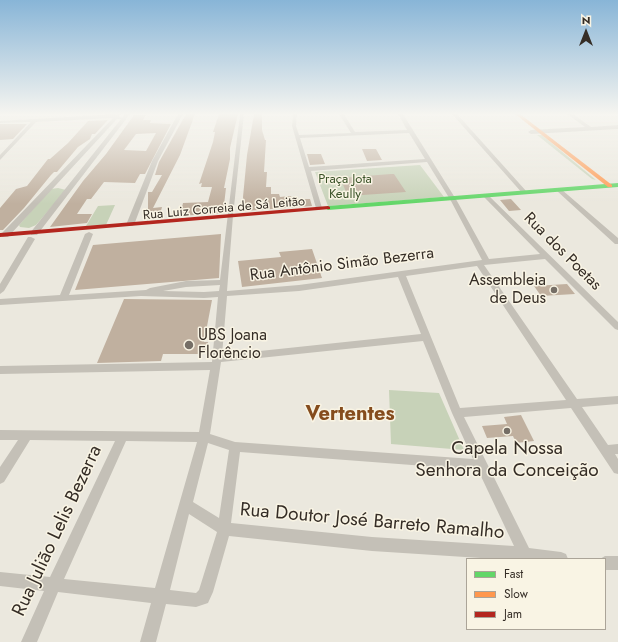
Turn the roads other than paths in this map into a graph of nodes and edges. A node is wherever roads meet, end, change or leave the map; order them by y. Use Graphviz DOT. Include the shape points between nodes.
graph roads {
  1 [pos="14,144"];
  2 [pos="90,144"];
  3 [pos="105,144"];
  4 [pos="165,144"];
  5 [pos="239,144"];
  6 [pos="299,144"];
  7 [pos="418,144"];
  8 [pos="481,144"];
  9 [pos="549,144"];
  10 [pos="553,144"];
  11 [pos="80,154"];
  12 [pos="98,154"];
  13 [pos="0,158"];
  14 [pos="428,160"];
  15 [pos="308,169"];
  16 [pos="54,183"];
  17 [pos="75,183"];
  18 [pos="614,185"];
  19 [pos="598,187"];
  20 [pos="559,190"];
  21 [pos="526,193"];
  22 [pos="486,196"];
  23 [pos="452,200"];
  24 [pos="319,208"];
  25 [pos="230,219"];
  26 [pos="130,225"];
  27 [pos="89,234"];
  28 [pos="33,236"];
  29 [pos="2,237"];
  30 [pos="618,242"];
  31 [pos="548,256"];
  32 [pos="483,262"];
  33 [pos="401,272"];
  34 [pos="224,282"];
  35 [pos="0,291"];
  36 [pos="140,293"];
  37 [pos="223,294"];
  38 [pos="64,297"];
  39 [pos="0,302"];
  40 [pos="618,327"];
  41 [pos="426,337"];
  42 [pos="216,362"];
  43 [pos="0,370"];
  44 [pos="618,400"];
  45 [pos="575,404"];
  46 [pos="457,413"];
  47 [pos="0,435"];
  48 [pos="27,435"];
  49 [pos="123,436"];
  50 [pos="204,437"];
  51 [pos="235,447"];
  52 [pos="612,450"];
  53 [pos="483,465"];
  54 [pos="618,469"];
  55 [pos="0,478"];
  56 [pos="186,505"];
  57 [pos="224,529"];
  58 [pos="525,554"];
  59 [pos="554,558"];
  60 [pos="606,563"];
  61 [pos="618,563"];
  62 [pos="0,579"];
  63 [pos="53,586"];
  64 [pos="161,597"];
  65 [pos="29,642"];
  66 [pos="148,642"];
  1 -- 13 [label="street"];
  2 -- 11 [label="street"];
  3 -- 12 [label="street"];
  4 -- 26 [label="street"];
  5 -- 25 [label="street"];
  6 -- 15 [label="street"];
  7 -- 14 [label="street"];
  8 -- 21 [label="street"];
  9 -- 19 [label="main road"];
  10 -- 18 [label="main road"];
  11 -- 12 [label="street"];
  11 -- 16 [label="street"];
  12 -- 17 [label="street"];
  14 -- 15 [label="street"];
  14 -- 23 [label="street"];
  15 -- 24 [label="street"];
  16 -- 17 [label="street"];
  16 -- 29 [label="street"];
  17 -- 28 [label="street"];
  18 -- 19 [label="main road, Rua Luiz Correia de Sá Leitão"];
  19 -- 20 [label="main road, Rua Luiz Correia de Sá Leitão"];
  20 -- 21 [label="main road, Rua Luiz Correia de Sá Leitão"];
  20 -- 30 [label="street"];
  21 -- 22 [label="main road, Rua Luiz Correia de Sá Leitão"];
  22 -- 23 [label="main road, Rua Luiz Correia de Sá Leitão"];
  22 -- 31 [label="street, Rua dos Poetas"];
  23 -- 24 [label="main road, Rua Luiz Correia de Sá Leitão"];
  23 -- 25 [label="main road, Rua Luiz Correia de Sá Leitão"];
  23 -- 32 [label="street"];
  24 -- 25 [label="main road, Rua Luiz Correia de Sá Leitão"];
  25 -- 26 [label="main road, Rua Luiz Correia de Sá Leitão"];
  25 -- 27 [label="main road, Rua Luiz Correia de Sá Leitão"];
  25 -- 34 [label="street"];
  26 -- 28 [label="main road, Rua Luiz Correia de Sá Leitão"];
  27 -- 28 [label="main road, Rua Luiz Correia de Sá Leitão"];
  27 -- 38 [label="street"];
  28 -- 29 [label="main road, Rua Luiz Correia de Sá Leitão"];
  28 -- 35 [label="street"];
  31 -- 32 [label="street, Rua Antônio Simão Bezerra"];
  31 -- 40 [label="street, Rua dos Poetas"];
  32 -- 33 [label="street, Rua Antônio Simão Bezerra"];
  32 -- 45 [label="street"];
  33 -- 37 [label="street, Rua Antônio Simão Bezerra" via="299,288"];
  33 -- 41 [label="street"];
  34 -- 36 [label="street, Rua Antônio Simão Bezerra" via="186,284"];
  34 -- 37 [label="street"];
  36 -- 37 [label="street, Rua Antônio Simão Bezerra"];
  36 -- 38 [label="street, Rua Antônio Simão Bezerra"];
  37 -- 42 [label="street"];
  38 -- 39 [label="street, Rua Antônio Simão Bezerra"];
  41 -- 42 [label="street"];
  41 -- 46 [label="street"];
  42 -- 43 [label="street"];
  42 -- 50 [label="street"];
  44 -- 45 [label="street"];
  45 -- 46 [label="street"];
  45 -- 52 [label="street"];
  46 -- 53 [label="street"];
  47 -- 48 [label="street"];
  48 -- 49 [label="street"];
  48 -- 55 [label="street"];
  49 -- 50 [label="street"];
  49 -- 63 [label="street, Rua Julião Lelis Bezerra"];
  50 -- 51 [label="street"];
  50 -- 56 [label="street"];
  51 -- 53 [label="street"];
  51 -- 57 [label="street"];
  52 -- 54 [label="street"];
  53 -- 58 [label="street"];
  56 -- 57 [label="street, Rua Doutor José Barreto Ramalho"];
  56 -- 64 [label="street"];
  57 -- 58 [label="street, Rua Doutor José Barreto Ramalho" via="372,544"];
  57 -- 64 [label="street" via="203,598 196,600"];
  58 -- 59 [label="street, Rua Doutor José Barreto Ramalho"];
  60 -- 61 [label="street"];
  62 -- 63 [label="street"];
  63 -- 64 [label="street"];
  63 -- 65 [label="street, Rua Julião Lelis Bezerra"];
  64 -- 66 [label="street"];
}
